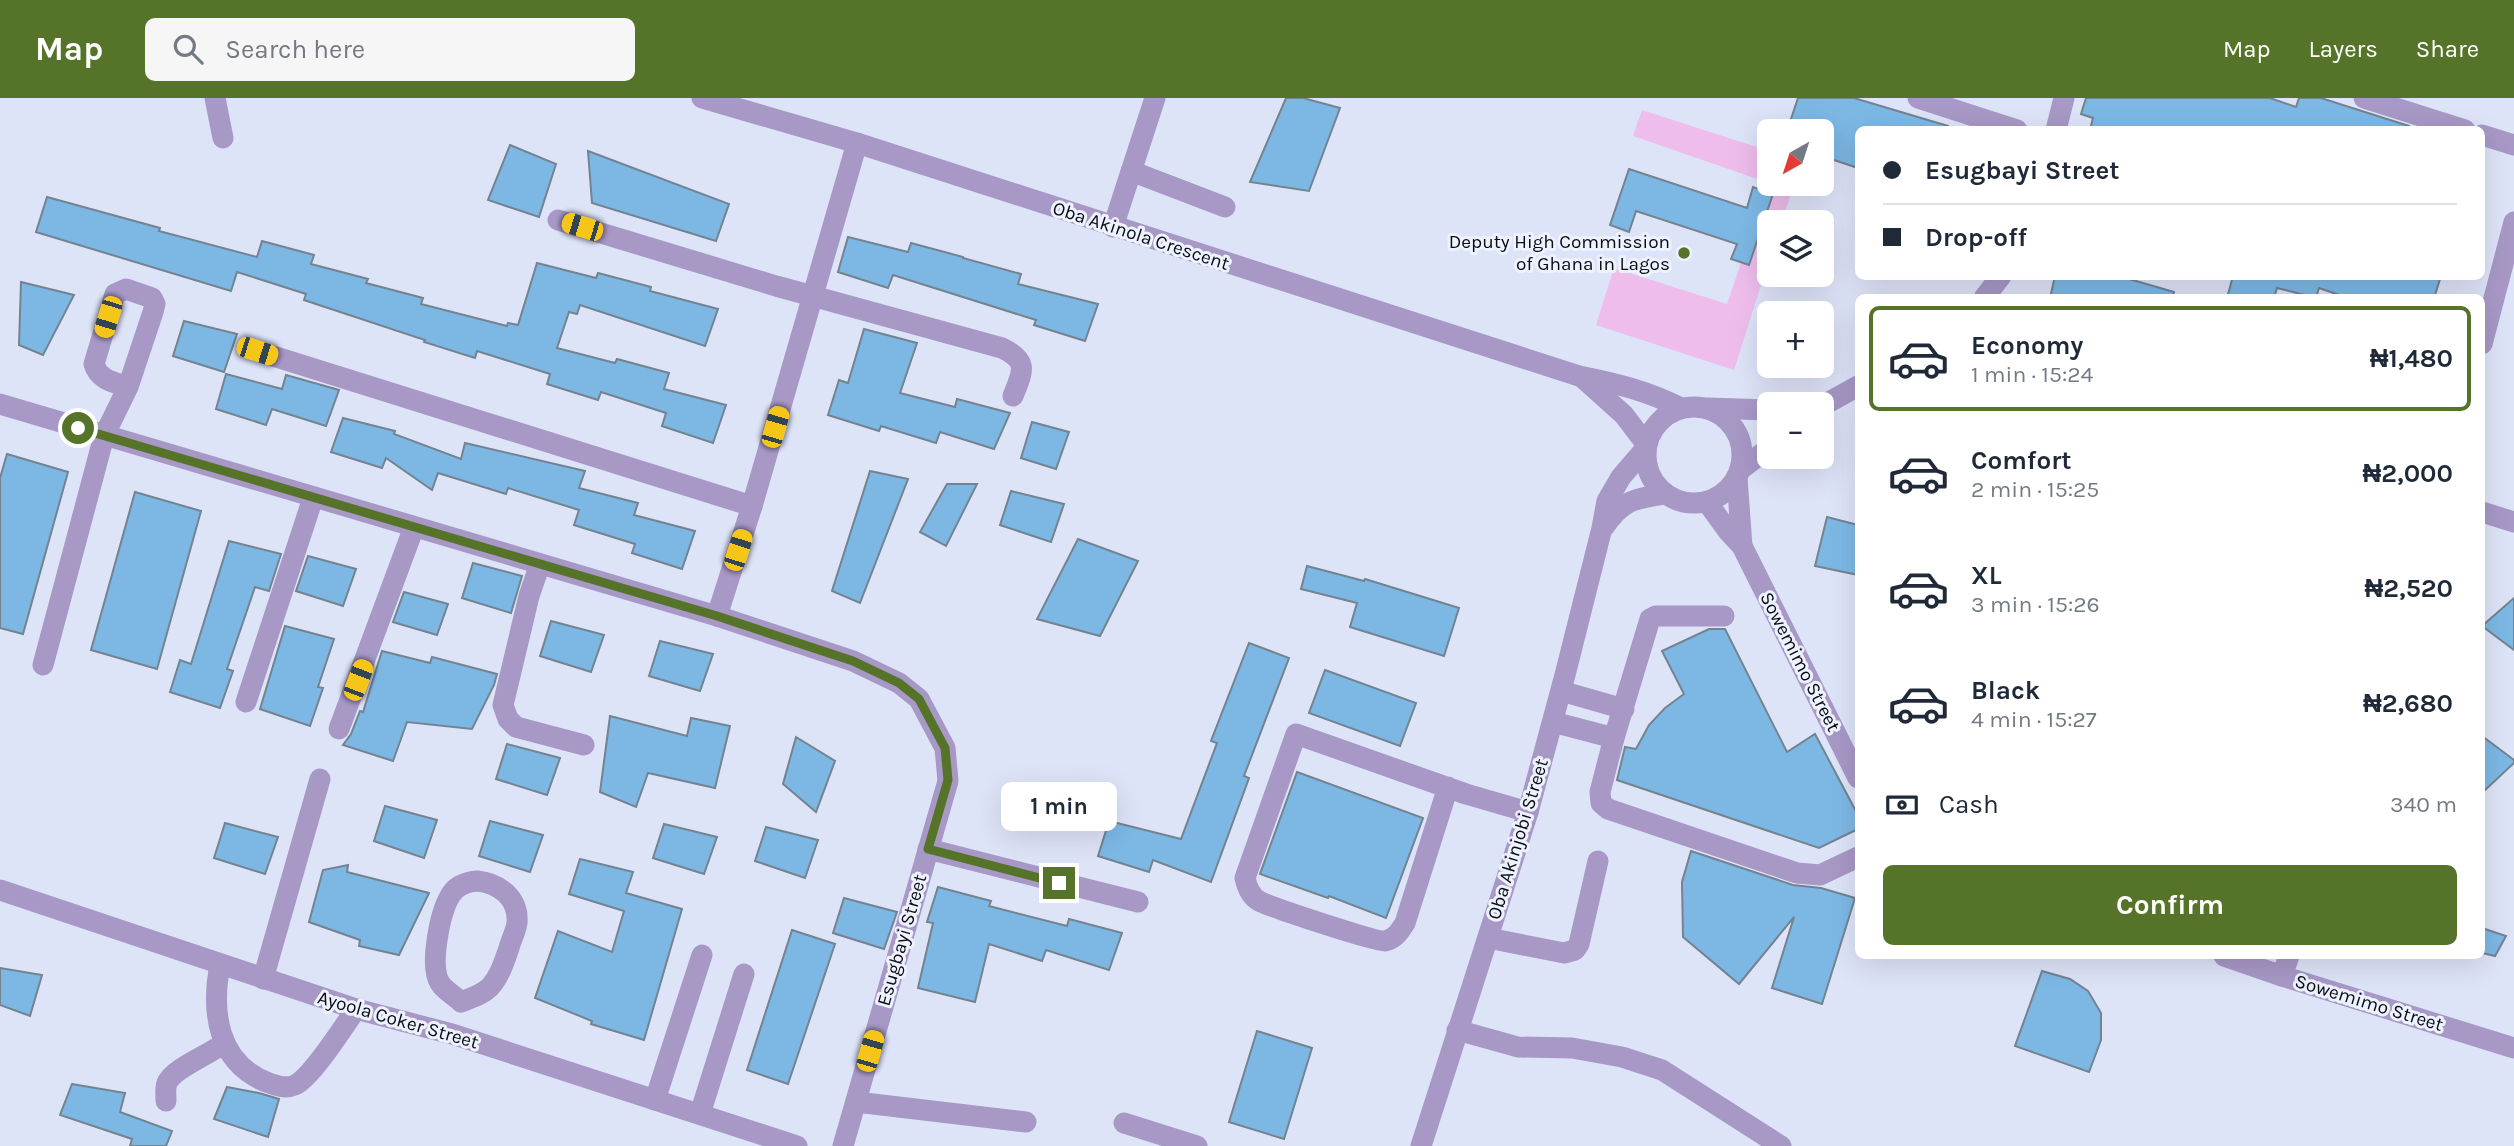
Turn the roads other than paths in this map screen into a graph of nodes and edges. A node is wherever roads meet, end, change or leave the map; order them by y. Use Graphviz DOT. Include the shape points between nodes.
graph roads {
  1 [pos="215,98"];
  2 [pos="702,98"];
  3 [pos="1155,98"];
  4 [pos="1918,98"];
  5 [pos="2064,98"];
  6 [pos="2364,98"];
  7 [pos="761,106"];
  8 [pos="2005,126"];
  9 [pos="2057,126"];
  10 [pos="2452,126"];
  11 [pos="2485,136"];
  12 [pos="223,138"];
  13 [pos="857,143"];
  14 [pos="2514,145"];
  15 [pos="1131,171"];
  16 [pos="1225,207"];
  17 [pos="558,220"];
  18 [pos="2514,222"];
  19 [pos="1114,227"];
  20 [pos="1998,280"];
  21 [pos="1987,294"];
  22 [pos="812,296"];
  23 [pos="2485,333"];
  24 [pos="257,351"];
  25 [pos="1579,376"];
  26 [pos="128,387"];
  27 [pos="1855,388"];
  28 [pos="1013,396"];
  29 [pos="1834,399"];
  30 [pos="0,404"];
  31 [pos="1681,408"];
  32 [pos="1706,408"];
  33 [pos="1757,410"];
  34 [pos="104,436"];
  35 [pos="1646,447"];
  36 [pos="1757,458"];
  37 [pos="1739,474"];
  38 [pos="1664,494"];
  39 [pos="313,498"];
  40 [pos="1707,502"];
  41 [pos="752,506"];
  42 [pos="2485,513"];
  43 [pos="2514,522"];
  44 [pos="414,527"];
  45 [pos="1602,528"];
  46 [pos="1742,545"];
  47 [pos="540,564"];
  48 [pos="717,616"];
  49 [pos="1724,616"];
  50 [pos="43,665"];
  51 [pos="1561,691"];
  52 [pos="246,702"];
  53 [pos="1624,709"];
  54 [pos="1553,722"];
  55 [pos="339,729"];
  56 [pos="1614,738"];
  57 [pos="584,746"];
  58 [pos="1855,772"];
  59 [pos="320,779"];
  60 [pos="1448,788"];
  61 [pos="1528,812"];
  62 [pos="928,849"];
  63 [pos="1855,858"];
  64 [pos="1598,861"];
  65 [pos="0,890"];
  66 [pos="1138,902"];
  67 [pos="1488,938"];
  68 [pos="702,955"];
  69 [pos="2242,959"];
  70 [pos="220,965"];
  71 [pos="2285,966"];
  72 [pos="744,974"];
  73 [pos="263,979"];
  74 [pos="461,1002"];
  75 [pos="356,1009"];
  76 [pos="1457,1030"];
  77 [pos="452,1034"];
  78 [pos="224,1043"];
  79 [pos="2514,1048"];
  80 [pos="655,1100"];
  81 [pos="166,1101"];
  82 [pos="856,1102"];
  83 [pos="700,1114"];
  84 [pos="1026,1122"];
  85 [pos="1124,1123"];
  86 [pos="797,1146"];
  87 [pos="843,1146"];
  88 [pos="1196,1146"];
  89 [pos="1421,1146"];
  90 [pos="1781,1146"];
  1 -- 12 [label="street"];
  2 -- 7 [label="street, Oba Akinola Crescent"];
  3 -- 15 [label="street"];
  4 -- 8 [label="street"];
  5 -- 9 [label="street"];
  6 -- 10 [label="street"];
  7 -- 13 [label="street, Oba Akinola Crescent"];
  11 -- 14 [label="street"];
  13 -- 19 [label="street, Oba Akinola Crescent"];
  13 -- 22 [label="street"];
  15 -- 16 [label="street"];
  15 -- 19 [label="street"];
  17 -- 22 [label="street"];
  18 -- 23 [label="street"];
  19 -- 25 [label="street, Oba Akinola Crescent"];
  20 -- 21 [label="street"];
  22 -- 28 [label="street" via="1002,348 1021,361"];
  22 -- 41 [label="street"];
  24 -- 41 [label="street"];
  25 -- 31 [label="street, Oba Akinola Crescent" via="1628,386"];
  25 -- 35 [label="street, Oba Akinola Crescent" via="1624,415"];
  26 -- 34 [label="street"];
  27 -- 29 [label="street"];
  30 -- 34 [label="street, Esugbayi Street"];
  31 -- 32 [label="street"];
  31 -- 35 [label="street" via="1659,420"];
  32 -- 33 [label="street"];
  32 -- 37 [label="street" via="1720,414 1739,437"];
  34 -- 39 [label="street, Esugbayi Street"];
  34 -- 50 [label="street"];
  35 -- 38 [label="street" via="1646,466"];
  35 -- 45 [label="street, Oba Akinjobi Street" via="1614,488"];
  36 -- 37 [label="street"];
  37 -- 40 [label="street" via="1720,496"];
  37 -- 46 [label="street, Sowemimo Street"];
  38 -- 40 [label="street" via="1678,501"];
  38 -- 45 [label="street, Oba Akinjobi Street" via="1625,503"];
  39 -- 44 [label="street, Esugbayi Street"];
  39 -- 52 [label="street"];
  40 -- 46 [label="street, Sowemimo Street"];
  41 -- 48 [label="street"];
  42 -- 43 [label="street"];
  44 -- 47 [label="street, Esugbayi Street"];
  44 -- 55 [label="street"];
  45 -- 51 [label="street, Oba Akinjobi Street"];
  46 -- 58 [label="street, Sowemimo Street"];
  47 -- 48 [label="street, Esugbayi Street"];
  47 -- 57 [label="street" via="503,705 516,727"];
  48 -- 62 [label="street, Esugbayi Street" via="853,661 899,683 919,699 945,748 948,780"];
  49 -- 53 [label="street" via="1656,615 1650,619"];
  51 -- 53 [label="street"];
  51 -- 54 [label="street, Oba Akinjobi Street"];
  53 -- 56 [label="street"];
  54 -- 56 [label="street"];
  54 -- 61 [label="street, Oba Akinjobi Street"];
  56 -- 63 [label="street" via="1600,792 1601,803 1608,809 1797,873 1819,875"];
  59 -- 73 [label="street"];
  60 -- 60 [label="street" via="1296,734 1245,878 1247,887 1259,901 1360,936 1383,942 1396,936 1405,923"];
  60 -- 61 [label="street"];
  61 -- 67 [label="street, Oba Akinjobi Street"];
  62 -- 66 [label="street"];
  62 -- 82 [label="street, Esugbayi Street"];
  64 -- 67 [label="street" via="1575,950 1564,953"];
  65 -- 70 [label="street, Ayoola Coker Street"];
  67 -- 76 [label="street, Oba Akinjobi Street"];
  68 -- 80 [label="street"];
  69 -- 71 [label="street, Sowemimo Street"];
  70 -- 73 [label="street, Ayoola Coker Street"];
  70 -- 78 [label="street" via="215,1008"];
  71 -- 79 [label="street, Sowemimo Street"];
  72 -- 83 [label="street"];
  73 -- 75 [label="street, Ayoola Coker Street"];
  74 -- 74 [label="street" via="490,987 502,968 517,923 514,902 491,882 464,883 450,895 441,923 434,960 440,983"];
  74 -- 77 [label="street"];
  75 -- 77 [label="street, Ayoola Coker Street"];
  75 -- 78 [label="street" via="306,1076 294,1085 281,1087 261,1080 234,1058"];
  76 -- 89 [label="street, Oba Akinjobi Street"];
  76 -- 90 [label="street" via="1518,1047 1572,1048 1622,1057 1662,1070"];
  77 -- 80 [label="street, Ayoola Coker Street"];
  78 -- 81 [label="street" via="177,1072 167,1082"];
  80 -- 83 [label="street, Ayoola Coker Street"];
  82 -- 84 [label="street"];
  82 -- 87 [label="street, Esugbayi Street"];
  83 -- 86 [label="street, Ayoola Coker Street"];
  85 -- 88 [label="street"];
}
